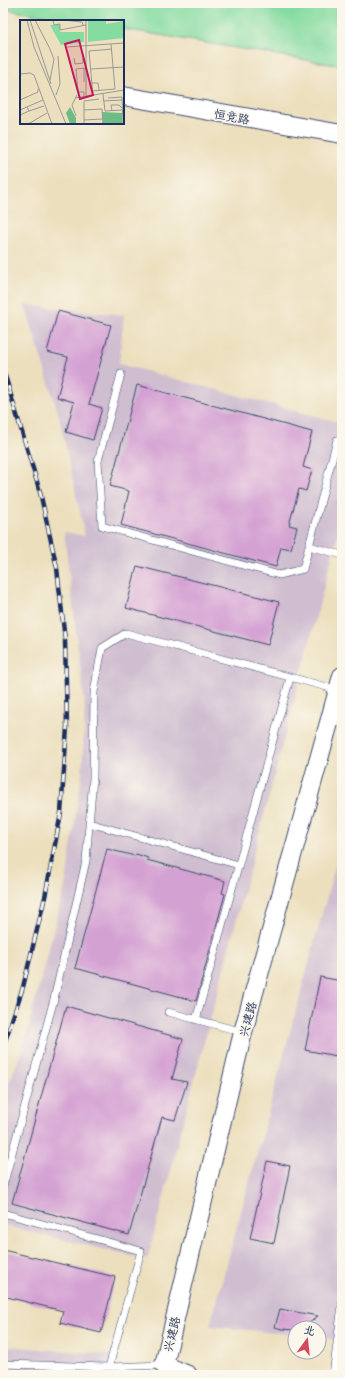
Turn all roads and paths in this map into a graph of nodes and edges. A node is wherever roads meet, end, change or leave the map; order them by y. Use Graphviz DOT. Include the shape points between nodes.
graph roads {
  1 [pos="124,96"];
  2 [pos="342,134"];
  3 [pos="121,374"];
  4 [pos="337,440"];
  5 [pos="309,546"];
  6 [pos="342,555"];
  7 [pos="290,678"];
  8 [pos="340,683"];
  9 [pos="89,823"];
  10 [pos="239,865"];
  11 [pos="168,1012"];
  12 [pos="196,1020"];
  13 [pos="243,1032"];
  14 [pos="3,1186"];
  15 [pos="3,1213"];
  16 [pos="342,1304"];
  17 [pos="3,1364"];
  18 [pos="164,1365"];
  19 [pos="109,1366"];
  20 [pos="188,1375"];
  21 [pos="333,1375"];
  1 -- 2 [label="street, 恒竞路"];
  3 -- 5 [label="lane" via="98,461 102,526 279,575 303,569"];
  4 -- 5 [label="lane"];
  5 -- 6 [label="lane"];
  7 -- 8 [label="lane"];
  7 -- 9 [label="lane" via="126,634 102,648 94,692 93,778"];
  7 -- 10 [label="lane"];
  8 -- 13 [label="street, 兴建路"];
  9 -- 10 [label="lane"];
  9 -- 14 [label="lane" via="86,861 56,991"];
  10 -- 12 [label="lane"];
  11 -- 12 [label="lane"];
  12 -- 13 [label="lane"];
  13 -- 18 [label="street, 兴建路"];
  15 -- 19 [label="lane" via="141,1251"];
  16 -- 21 [label="lane"];
  17 -- 19 [label="lane"];
  18 -- 19 [label="lane"];
  18 -- 20 [label="street"];
}
